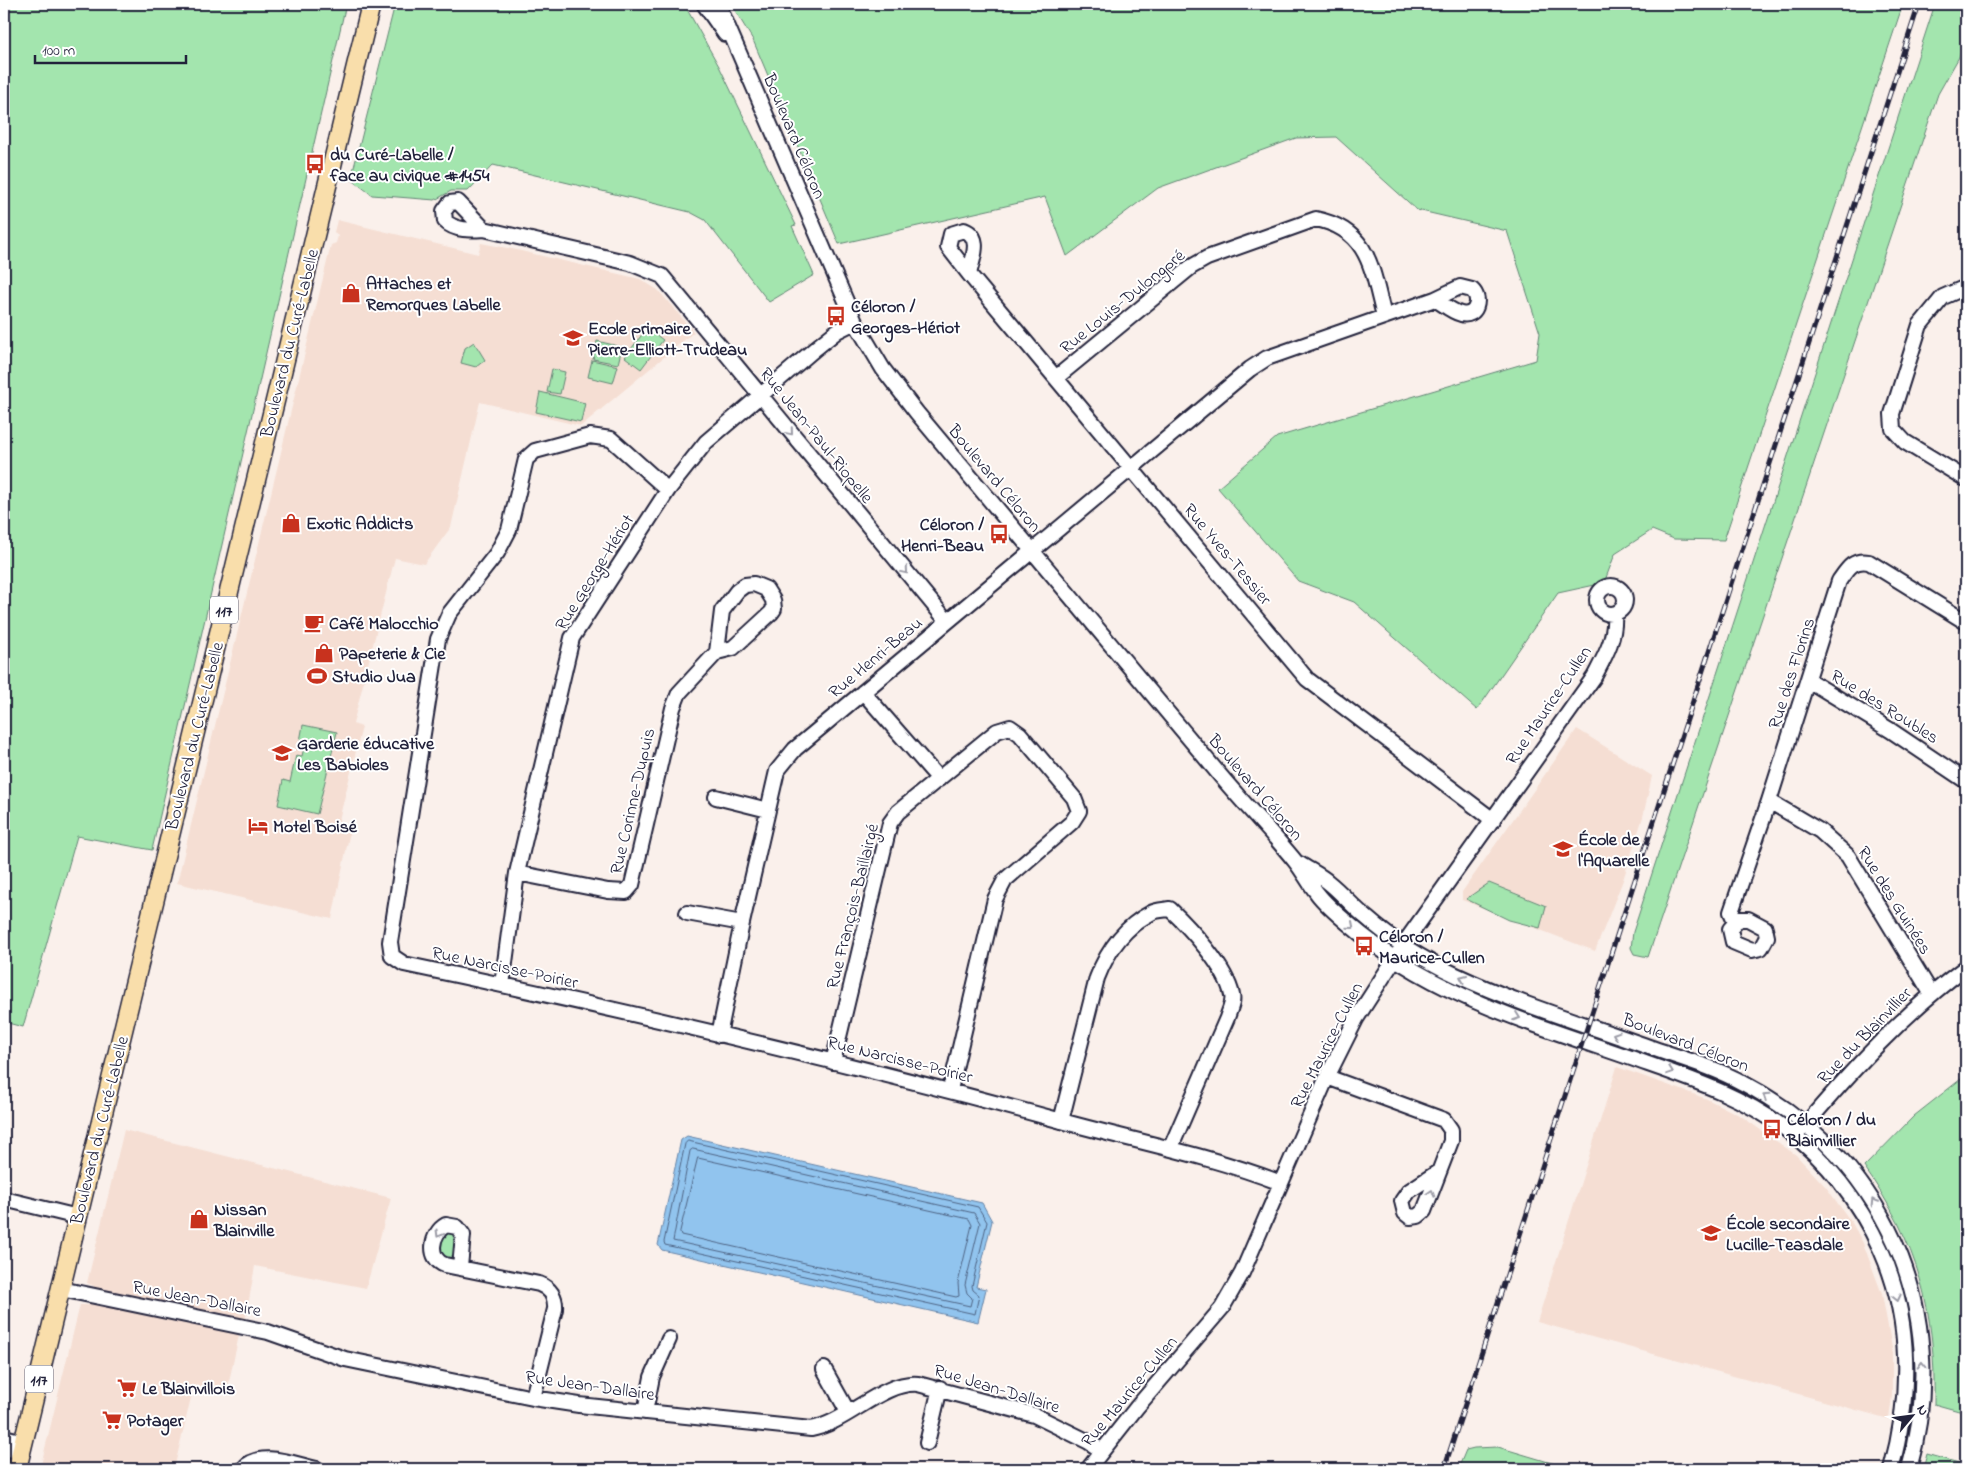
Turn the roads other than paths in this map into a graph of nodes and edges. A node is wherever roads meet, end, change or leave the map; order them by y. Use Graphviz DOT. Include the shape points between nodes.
graph roads {
  1 [pos="371,4"];
  2 [pos="704,4"];
  3 [pos="718,4"];
  4 [pos="744,67"];
  5 [pos="484,228"];
  6 [pos="969,274"];
  7 [pos="1966,287"];
  8 [pos="1435,299"];
  9 [pos="1384,316"];
  10 [pos="855,322"];
  11 [pos="1057,377"];
  12 [pos="760,394"];
  13 [pos="1131,468"];
  14 [pos="1966,479"];
  15 [pos="668,490"];
  16 [pos="1032,550"];
  17 [pos="1614,614"];
  18 [pos="947,621"];
  19 [pos="1966,622"];
  20 [pos="716,652"];
  21 [pos="1808,680"];
  22 [pos="863,692"];
  23 [pos="939,779"];
  24 [pos="1966,781"];
  25 [pos="716,797"];
  26 [pos="1769,801"];
  27 [pos="768,810"];
  28 [pos="1493,820"];
  29 [pos="1297,863"];
  30 [pos="517,873"];
  31 [pos="687,913"];
  32 [pos="1735,920"];
  33 [pos="742,923"];
  34 [pos="1403,945"];
  35 [pos="1394,960"];
  36 [pos="1966,967"];
  37 [pos="502,985"];
  38 [pos="1931,993"];
  39 [pos="719,1035"];
  40 [pos="833,1062"];
  41 [pos="1327,1077"];
  42 [pos="950,1090"];
  43 [pos="1060,1121"];
  44 [pos="1806,1124"];
  45 [pos="1795,1136"];
  46 [pos="1171,1148"];
  47 [pos="1438,1172"];
  48 [pos="1281,1183"];
  49 [pos="4,1199"];
  50 [pos="78,1217"];
  51 [pos="460,1267"];
  52 [pos="61,1289"];
  53 [pos="669,1339"];
  54 [pos="824,1370"];
  55 [pos="940,1388"];
  56 [pos="533,1398"];
  57 [pos="645,1412"];
  58 [pos="848,1412"];
  59 [pos="4,1437"];
  60 [pos="927,1443"];
  61 [pos="4,1448"];
  62 [pos="1102,1451"];
  63 [pos="21,1455"];
  64 [pos="243,1469"];
  65 [pos="317,1469"];
  66 [pos="1088,1469"];
  67 [pos="1891,1469"];
  68 [pos="1909,1469"];
  1 -- 50 [label="main road, Boulevard du Curé-Labelle / 117"];
  2 -- 4 [label="street, Boulevard Céloron"];
  3 -- 4 [label="street, Boulevard Céloron"];
  4 -- 10 [label="street, Boulevard Céloron"];
  5 -- 12 [label="street, Rue Jean-Paul-Riopelle" via="630,263 658,273"];
  6 -- 11 [label="street, Rue Yves-Tessier"];
  7 -- 14 [label="street" via="1943,297 1920,325 1892,414 1893,429 1905,442"];
  8 -- 9 [label="street"];
  9 -- 11 [label="street, Rue Louis-Dulongpré" via="1368,257 1358,241 1335,223 1316,219 1207,258"];
  9 -- 13 [label="street" via="1267,358 1250,368"];
  10 -- 12 [label="street, Rue George-Hériot" via="837,331"];
  10 -- 16 [label="street, Boulevard Céloron" via="894,384"];
  11 -- 13 [label="street, Rue Yves-Tessier"];
  12 -- 15 [label="street, Rue George-Hériot" via="706,442"];
  12 -- 18 [label="street, Rue Jean-Paul-Riopelle, one-way"];
  13 -- 16 [label="street"];
  13 -- 28 [label="street, Rue Yves-Tessier" via="1307,679"];
  15 -- 30 [label="street, Rue George-Hériot" via="572,638"];
  15 -- 37 [label="street, Rue Narcisse-Poirier" via="611,440 590,436 535,451 526,459 509,530 497,553 449,614 438,639 390,942 392,956 404,964"];
  16 -- 18 [label="street, Rue Henri-Beau"];
  16 -- 29 [label="street, Boulevard Céloron"];
  17 -- 28 [label="street, Rue Maurice-Cullen" via="1615,629 1594,677"];
  18 -- 22 [label="street, Rue Henri-Beau"];
  19 -- 21 [label="street, Rue des Florins" via="1869,562 1859,560 1849,566 1839,581"];
  20 -- 20 [label="street, Rue Corinne-Dupuis" via="733,648 771,614 773,600 766,589 754,584 745,585 730,600 722,611"];
  20 -- 30 [label="street, Rue Corinne-Dupuis" via="679,693 673,708 632,885 626,892"];
  21 -- 24 [label="street, Rue des Roubles"];
  21 -- 26 [label="street, Rue des Florins"];
  22 -- 23 [label="street"];
  22 -- 27 [label="street, Rue Henri-Beau" via="795,749 777,770"];
  23 -- 40 [label="street, Rue François-Baillairgé" via="898,812 890,823"];
  23 -- 42 [label="street, Rue François-Baillairgé" via="997,731 1010,727 1020,734 1074,798 1079,811 1072,822 1000,887"];
  25 -- 27 [label="street"];
  26 -- 32 [label="street, Rue des Florins" via="1731,912"];
  26 -- 38 [label="street, Rue des Guinées" via="1820,831 1848,856"];
  27 -- 33 [label="street, Rue Henri-Beau"];
  28 -- 34 [label="street, Rue Maurice-Cullen"];
  29 -- 34 [label="street, Boulevard Céloron" via="1328,881 1367,918"];
  29 -- 35 [label="street, Boulevard Céloron, one-way" via="1329,906"];
  30 -- 37 [label="street, Rue George-Hériot"];
  31 -- 33 [label="street"];
  33 -- 39 [label="street, Rue Henri-Beau"];
  34 -- 35 [label="street, Rue Maurice-Cullen"];
  44 -- 34 [label="street, Boulevard Céloron, one-way" via="1760,1092 1723,1073 1490,989 1437,966"];
  35 -- 41 [label="street, Rue Maurice-Cullen" via="1356,1019"];
  35 -- 45 [label="street, Boulevard Céloron, one-way" via="1435,984 1476,1002 1718,1089 1759,1110"];
  36 -- 38 [label="street, Rue du Blainvillier"];
  37 -- 39 [label="street, Rue Narcisse-Poirier"];
  38 -- 44 [label="street, Rue du Blainvillier"];
  39 -- 40 [label="street, Rue Narcisse-Poirier"];
  40 -- 42 [label="street, Rue Narcisse-Poirier"];
  41 -- 47 [label="street" via="1444,1120 1451,1130 1451,1140"];
  41 -- 48 [label="street, Rue Maurice-Cullen"];
  42 -- 43 [label="street, Rue Narcisse-Poirier"];
  43 -- 46 [label="street, Rue Narcisse-Poirier"];
  43 -- 46 [label="street" via="1105,957 1119,938 1152,912 1170,910 1226,977 1233,997"];
  44 -- 45 [label="street, Rue du Blainvillier"];
  68 -- 44 [label="street, Boulevard Céloron, one-way" via="1919,1426 1923,1379 1920,1332 1911,1286 1896,1245 1872,1199 1842,1159"];
  45 -- 67 [label="street, Boulevard Céloron, one-way" via="1828,1168 1860,1211 1881,1252 1896,1292 1904,1334 1906,1384"];
  46 -- 48 [label="street, Rue Narcisse-Poirier"];
  48 -- 62 [label="street, Rue Maurice-Cullen" via="1242,1273 1222,1308"];
  49 -- 50 [label="street"];
  50 -- 52 [label="main road, Boulevard du Curé-Labelle / 117"];
  51 -- 56 [label="street" via="539,1284 554,1298 555,1309"];
  52 -- 56 [label="street, Rue Jean-Dallaire" via="268,1332 345,1359"];
  52 -- 63 [label="main road, Boulevard du Curé-Labelle / 117"];
  53 -- 57 [label="street" via="652,1376"];
  54 -- 58 [label="street"];
  55 -- 58 [label="street, Rue Jean-Dallaire" via="902,1385"];
  55 -- 60 [label="street"];
  55 -- 62 [label="street, Rue Jean-Dallaire" via="1043,1419"];
  56 -- 57 [label="street, Rue Jean-Dallaire"];
  57 -- 58 [label="street, Rue Jean-Dallaire" via="810,1429 826,1425"];
  59 -- 63 [label="street"];
  61 -- 63 [label="street"];
  62 -- 66 [label="street, Rue Maurice-Cullen"];
  64 -- 65 [label="street" via="261,1459"];
}
